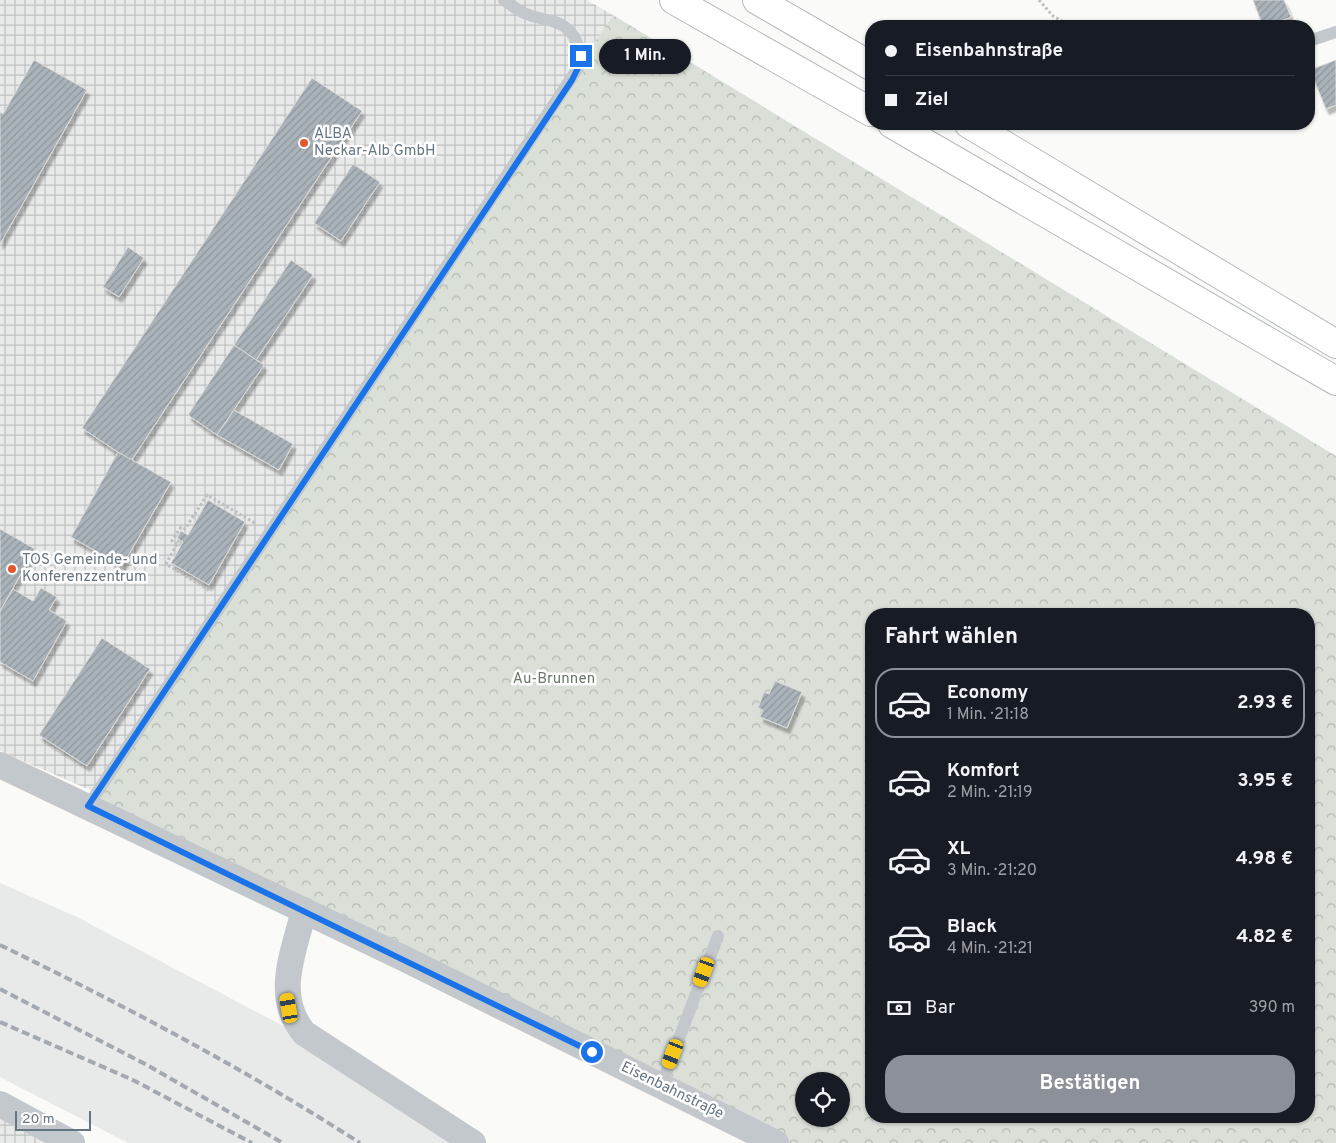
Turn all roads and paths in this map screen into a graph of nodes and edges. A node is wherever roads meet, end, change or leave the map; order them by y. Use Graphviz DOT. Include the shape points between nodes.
graph roads {
  1 [pos="504,0"];
  2 [pos="674,0"];
  3 [pos="757,0"];
  4 [pos="1039,0"];
  5 [pos="1060,20"];
  6 [pos="1336,32"];
  7 [pos="1315,39"];
  8 [pos="865,63"];
  9 [pos="865,109"];
  10 [pos="902,130"];
  11 [pos="979,130"];
  12 [pos="1331,338"];
  13 [pos="1336,381"];
  14 [pos="271,532"];
  15 [pos="225,600"];
  16 [pos="0,765"];
  17 [pos="88,806"];
  18 [pos="304,910"];
  19 [pos="718,936"];
  20 [pos="661,1086"];
  21 [pos="0,1104"];
  22 [pos="72,1143"];
  23 [pos="473,1143"];
  24 [pos="776,1143"];
  1 -- 14 [label="lane" via="524,13 560,23 579,46 578,68"];
  2 -- 9 [label="highway"];
  3 -- 8 [label="highway"];
  4 -- 5 [label="path"];
  6 -- 7 [label="lane"];
  10 -- 13 [label="highway"];
  11 -- 12 [label="highway"];
  14 -- 15 [label="lane"];
  14 -- 15 [label="path" via="207,494 185,529 181,527 172,541 178,542 166,564"];
  15 -- 17 [label="lane"];
  16 -- 17 [label="street, Eisenbahnstraße"];
  17 -- 18 [label="street, Eisenbahnstraße"];
  18 -- 20 [label="street, Eisenbahnstraße"];
  18 -- 23 [label="street" via="286,996 294,1020 304,1033"];
  19 -- 20 [label="lane"];
  20 -- 24 [label="street, Eisenbahnstraße"];
  21 -- 22 [label="street"];
}
